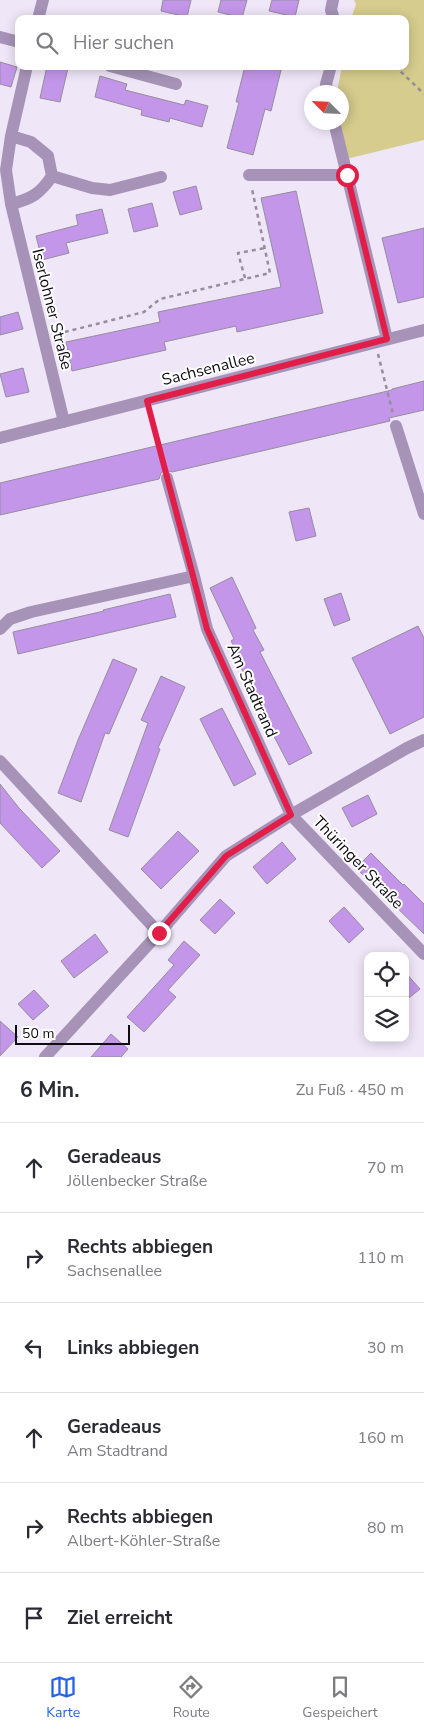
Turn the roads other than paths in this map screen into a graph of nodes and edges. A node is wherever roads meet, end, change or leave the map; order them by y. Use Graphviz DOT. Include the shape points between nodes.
graph roads {
  1 [pos="43,0"];
  2 [pos="333,0"];
  3 [pos="39,15"];
  4 [pos="333,15"];
  5 [pos="0,37"];
  6 [pos="15,41"];
  7 [pos="26,70"];
  8 [pos="125,70"];
  9 [pos="330,70"];
  10 [pos="176,84"];
  11 [pos="326,85"];
  12 [pos="336,130"];
  13 [pos="11,136"];
  14 [pos="249,175"];
  15 [pos="347,175"];
  16 [pos="52,176"];
  17 [pos="161,177"];
  18 [pos="11,204"];
  19 [pos="424,330"];
  20 [pos="387,339"];
  21 [pos="64,422"];
  22 [pos="396,426"];
  23 [pos="0,438"];
  24 [pos="167,478"];
  25 [pos="424,514"];
  26 [pos="194,576"];
  27 [pos="0,629"];
  28 [pos="424,740"];
  29 [pos="0,761"];
  30 [pos="291,815"];
  31 [pos="159,933"];
  32 [pos="424,954"];
  33 [pos="45,1057"];
  1 -- 3 [label="street"];
  2 -- 4 [label="street"];
  5 -- 6 [label="street"];
  7 -- 13 [label="street, Iserlohner Straße"];
  8 -- 10 [label="street"];
  9 -- 11 [label="street"];
  12 -- 15 [label="street"];
  13 -- 16 [label="street" via="31,142 48,156"];
  13 -- 18 [label="street, Iserlohner Straße" via="6,170"];
  14 -- 15 [label="street"];
  15 -- 20 [label="street"];
  16 -- 17 [label="street" via="110,190"];
  16 -- 18 [label="street" via="44,189"];
  18 -- 21 [label="street, Iserlohner Straße"];
  19 -- 20 [label="street, Sachsenallee"];
  20 -- 21 [label="street, Sachsenallee"];
  21 -- 23 [label="street, Sachsenallee"];
  22 -- 25 [label="street"];
  24 -- 26 [label="street, Am Stadtrand"];
  26 -- 27 [label="street" via="31,612 10,619"];
  26 -- 30 [label="street, Am Stadtrand" via="207,629"];
  28 -- 30 [label="street"];
  29 -- 31 [label="street"];
  30 -- 31 [label="street" via="226,856"];
  30 -- 32 [label="street, Thüringer Straße"];
  31 -- 33 [label="street"];
}
